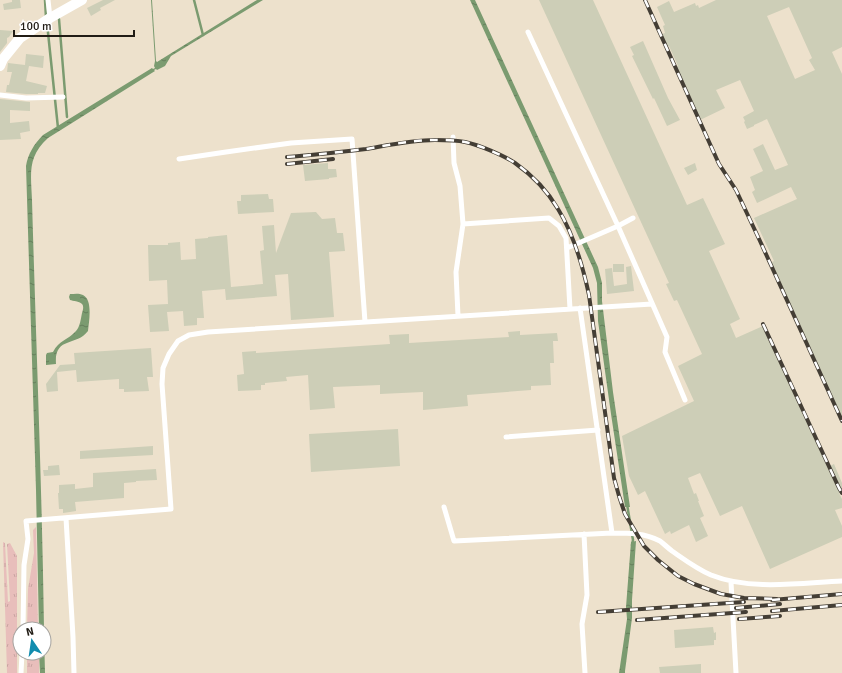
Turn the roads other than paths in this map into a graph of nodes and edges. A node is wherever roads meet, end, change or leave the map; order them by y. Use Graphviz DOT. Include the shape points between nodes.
graph roads {
  1 [pos="48,0"];
  2 [pos="82,0"];
  3 [pos="50,18"];
  4 [pos="528,32"];
  5 [pos="0,66"];
  6 [pos="0,95"];
  7 [pos="63,97"];
  8 [pos="453,137"];
  9 [pos="179,159"];
  10 [pos="633,218"];
  11 [pos="463,224"];
  12 [pos="618,226"];
  13 [pos="567,248"];
  14 [pos="652,304"];
  15 [pos="580,308"];
  16 [pos="570,309"];
  17 [pos="458,316"];
  18 [pos="365,322"];
  19 [pos="685,400"];
  20 [pos="598,430"];
  21 [pos="506,437"];
  22 [pos="444,507"];
  23 [pos="66,518"];
  24 [pos="612,533"];
  25 [pos="584,534"];
  26 [pos="842,581"];
  27 [pos="731,582"];
  28 [pos="22,621"];
  29 [pos="22,661"];
  30 [pos="21,673"];
  31 [pos="74,673"];
  32 [pos="585,673"];
  33 [pos="736,673"];
  1 -- 3 [label="lane"];
  2 -- 3 [label="street"];
  3 -- 5 [label="street" via="20,38"];
  4 -- 12 [label="lane"];
  6 -- 7 [label="lane" via="26,98"];
  8 -- 11 [label="lane"];
  9 -- 18 [label="lane" via="291,143 352,139"];
  10 -- 12 [label="lane"];
  11 -- 13 [label="lane" via="548,218 559,226 566,238"];
  11 -- 17 [label="lane" via="456,272"];
  12 -- 13 [label="lane"];
  12 -- 14 [label="lane"];
  13 -- 16 [label="lane"];
  14 -- 15 [label="lane"];
  14 -- 19 [label="lane" via="667,338 665,352"];
  15 -- 16 [label="lane"];
  15 -- 20 [label="lane"];
  16 -- 17 [label="lane"];
  17 -- 18 [label="lane"];
  18 -- 23 [label="lane" via="208,332 189,335 178,341 163,368 162,384 171,509"];
  20 -- 21 [label="lane"];
  20 -- 24 [label="lane"];
  22 -- 25 [label="lane" via="454,541"];
  23 -- 28 [label="lane" via="26,521 28,539 24,565"];
  23 -- 31 [label="lane"];
  24 -- 25 [label="lane"];
  24 -- 27 [label="lane" via="645,535 661,542 695,567"];
  25 -- 32 [label="lane" via="587,595 582,624"];
  26 -- 27 [label="lane" via="766,585"];
  27 -- 33 [label="lane"];
  29 -- 30 [label="lane"];
}
